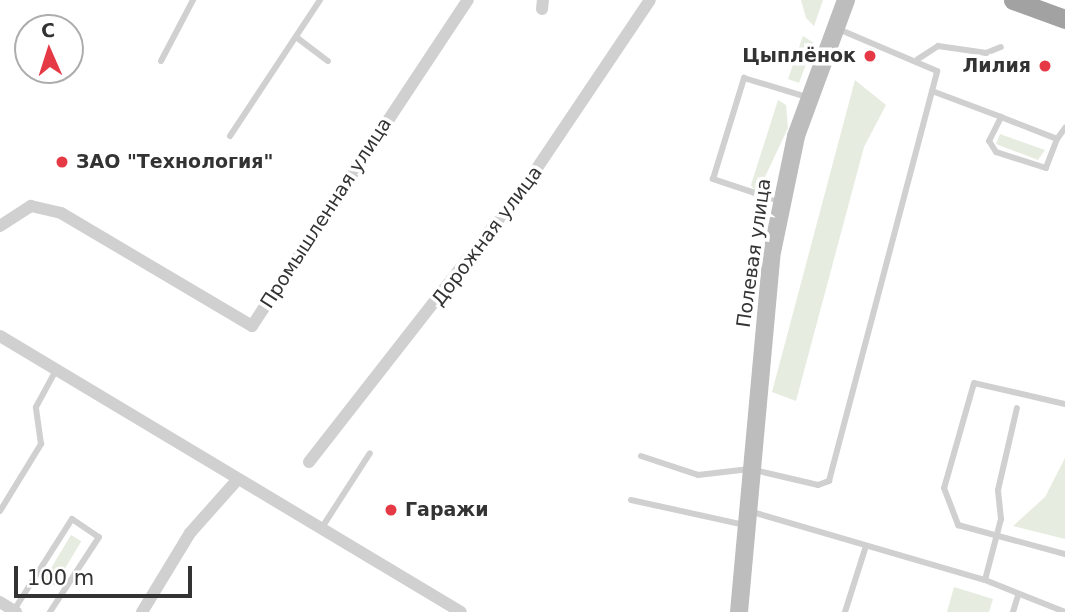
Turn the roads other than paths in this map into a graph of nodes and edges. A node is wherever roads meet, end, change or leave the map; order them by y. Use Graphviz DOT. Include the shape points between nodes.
graph roads {
  1 [pos="193,0"];
  2 [pos="320,0"];
  3 [pos="468,0"];
  4 [pos="650,0"];
  5 [pos="1013,0"];
  6 [pos="840,9"];
  7 [pos="1065,19"];
  8 [pos="296,37"];
  9 [pos="1001,47"];
  10 [pos="918,59"];
  11 [pos="161,61"];
  12 [pos="328,61"];
  13 [pos="932,91"];
  14 [pos="809,98"];
  15 [pos="1001,117"];
  16 [pos="1065,128"];
  17 [pos="230,136"];
  18 [pos="1057,139"];
  19 [pos="781,202"];
  20 [pos="0,226"];
  21 [pos="0,336"];
  22 [pos="56,370"];
  23 [pos="1065,404"];
  24 [pos="1017,408"];
  25 [pos="370,453"];
  26 [pos="641,456"];
  27 [pos="309,462"];
  28 [pos="750,469"];
  29 [pos="238,479"];
  30 [pos="631,500"];
  31 [pos="0,511"];
  32 [pos="747,518"];
  33 [pos="321,529"];
  34 [pos="996,534"];
  35 [pos="865,549"];
  36 [pos="1065,554"];
  37 [pos="985,580"];
  38 [pos="1018,596"];
  39 [pos="0,602"];
  40 [pos="15,611"];
  41 [pos="50,612"];
  42 [pos="142,612"];
  43 [pos="461,612"];
  44 [pos="739,612"];
  45 [pos="845,612"];
  46 [pos="1013,612"];
  47 [pos="1065,612"];
  1 -- 11 [label="lane"];
  2 -- 8 [label="lane"];
  3 -- 20 [label="street, Промышленная улица" via="252,326 61,213 31,206"];
  4 -- 27 [label="street, Дорожная улица" via="527,183"];
  5 -- 7 [label="highway"];
  6 -- 10 [label="lane"];
  6 -- 14 [label="main road, Полевая улица"];
  8 -- 12 [label="lane"];
  8 -- 17 [label="lane"];
  9 -- 10 [label="lane" via="986,52 938,46"];
  10 -- 13 [label="lane" via="937,71"];
  13 -- 15 [label="lane"];
  13 -- 28 [label="lane" via="829,481 818,485"];
  14 -- 19 [label="main road, Полевая улица"];
  14 -- 19 [label="lane" via="744,78 713,179"];
  15 -- 18 [label="lane"];
  15 -- 18 [label="lane" via="989,141 996,152 1045,168"];
  16 -- 18 [label="lane"];
  19 -- 28 [label="main road, Полевая улица"];
  21 -- 22 [label="street"];
  22 -- 29 [label="street"];
  22 -- 31 [label="lane" via="36,407 41,444"];
  23 -- 34 [label="lane" via="974,383 944,488 958,525"];
  24 -- 34 [label="lane" via="998,490"];
  25 -- 33 [label="lane"];
  26 -- 28 [label="lane" via="698,475"];
  28 -- 32 [label="main road, Полевая улица"];
  29 -- 33 [label="street"];
  29 -- 42 [label="street" via="190,533"];
  30 -- 32 [label="lane"];
  32 -- 35 [label="lane"];
  32 -- 44 [label="main road, Полевая улица"];
  33 -- 43 [label="street"];
  34 -- 36 [label="lane"];
  34 -- 37 [label="lane"];
  35 -- 37 [label="lane"];
  35 -- 45 [label="lane"];
  37 -- 38 [label="lane"];
  38 -- 46 [label="lane"];
  38 -- 47 [label="lane"];
  39 -- 40 [label="street"];
  40 -- 41 [label="lane" via="72,519 99,537"];
}
